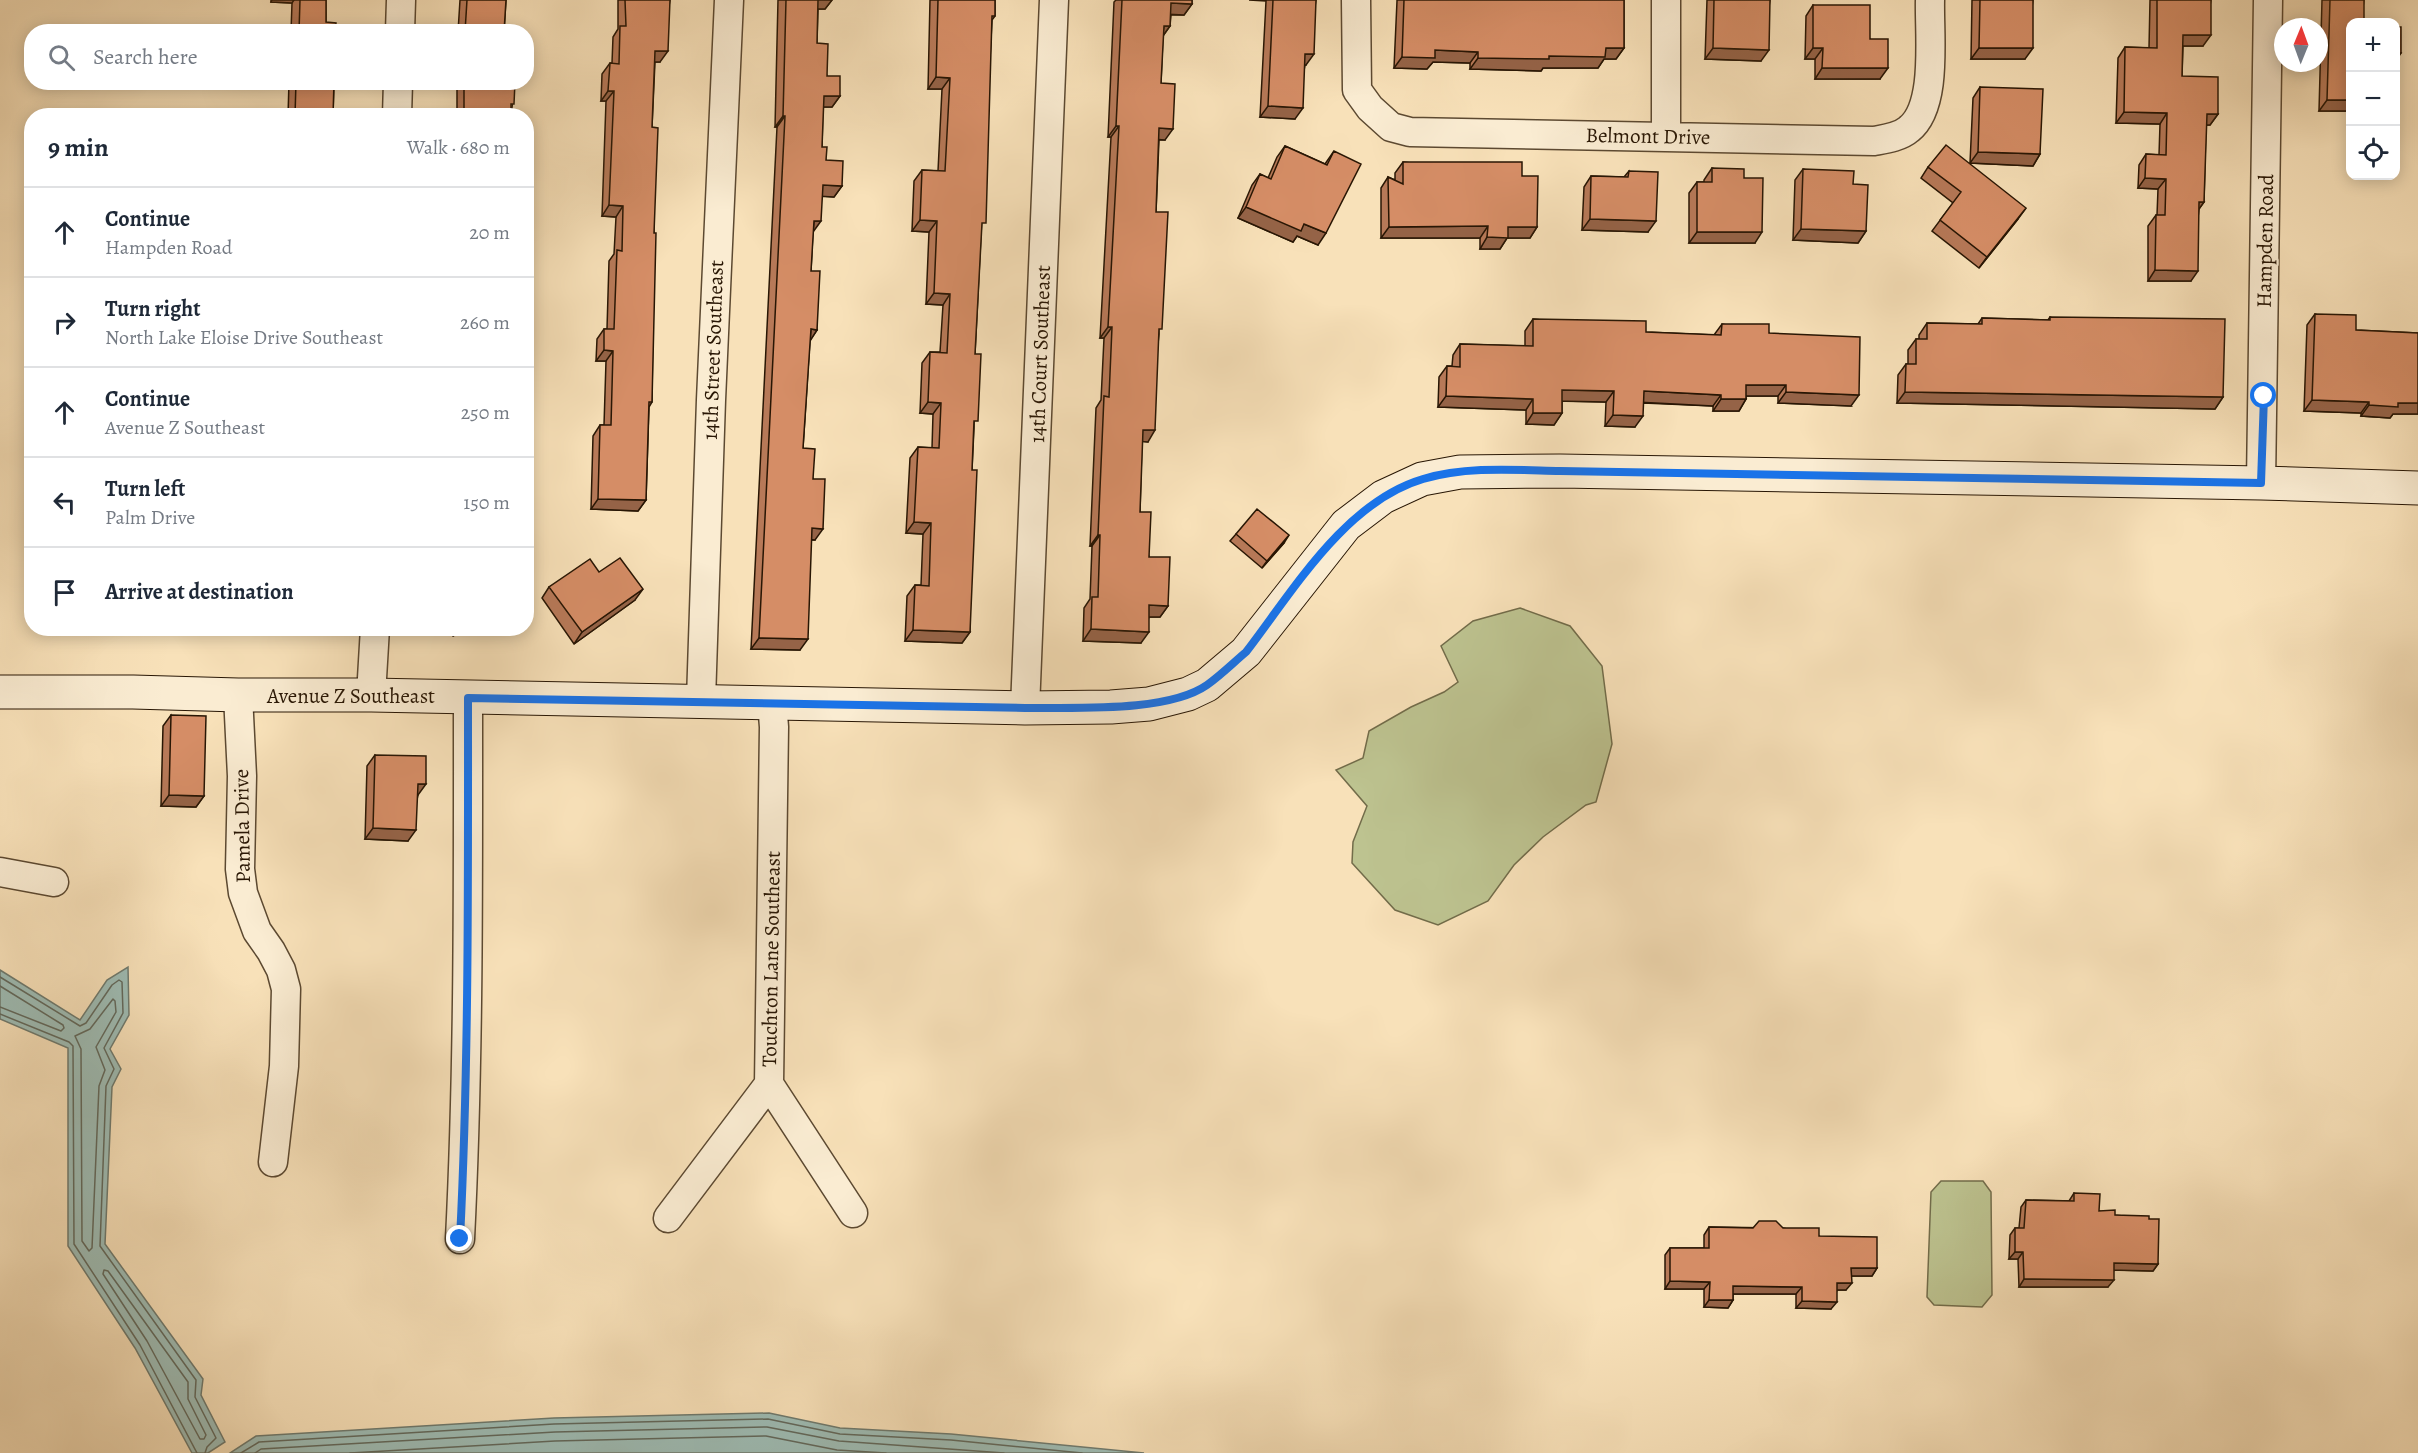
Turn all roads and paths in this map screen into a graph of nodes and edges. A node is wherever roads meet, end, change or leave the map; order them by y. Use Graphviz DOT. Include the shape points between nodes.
graph roads {
  1 [pos="401,0"];
  2 [pos="729,0"];
  3 [pos="1054,0"];
  4 [pos="1356,0"];
  5 [pos="1666,0"];
  6 [pos="1930,0"];
  7 [pos="2268,0"];
  8 [pos="400,24"];
  9 [pos="398,90"];
  10 [pos="396,108"];
  11 [pos="1666,135"];
  12 [pos="2261,483"];
  13 [pos="2418,488"];
  14 [pos="375,636"];
  15 [pos="0,692"];
  16 [pos="238,695"];
  17 [pos="371,695"];
  18 [pos="468,698"];
  19 [pos="701,700"];
  20 [pos="772,702"];
  21 [pos="1025,708"];
  22 [pos="0,872"];
  23 [pos="54,882"];
  24 [pos="769,1084"];
  25 [pos="273,1162"];
  26 [pos="853,1213"];
  27 [pos="668,1218"];
  28 [pos="460,1239"];
  1 -- 8 [label="street"];
  2 -- 19 [label="street, 14th Street Southeast"];
  3 -- 21 [label="street, 14th Court Southeast"];
  4 -- 11 [label="street, Belmont Drive" via="1357,90 1391,127 1410,132"];
  5 -- 11 [label="street"];
  6 -- 11 [label="street, Belmont Drive" via="1926,102 1908,130 1874,141"];
  7 -- 12 [label="street, Hampden Road"];
  9 -- 10 [label="street"];
  12 -- 13 [label="street, Avenue Z Southeast"];
  12 -- 21 [label="street, Avenue Z Southeast" via="1560,471 1470,471 1422,479 1383,497 1346,525 1246,652 1207,685 1149,704"];
  14 -- 17 [label="street"];
  15 -- 16 [label="street, Avenue Z Southeast"];
  16 -- 17 [label="street, Avenue Z Southeast"];
  16 -- 25 [label="street, Pamela Drive" via="243,893 257,931 281,970 286,989 284,1066"];
  17 -- 18 [label="street, Avenue Z Southeast"];
  18 -- 19 [label="street, Avenue Z Southeast"];
  18 -- 28 [label="street" via="465,1146"];
  19 -- 20 [label="street, Avenue Z Southeast"];
  20 -- 21 [label="street, Avenue Z Southeast"];
  20 -- 24 [label="street, Touchton Lane Southeast"];
  22 -- 23 [label="street"];
  24 -- 26 [label="street"];
  24 -- 27 [label="street, Touchton Lane Southeast"];
}
